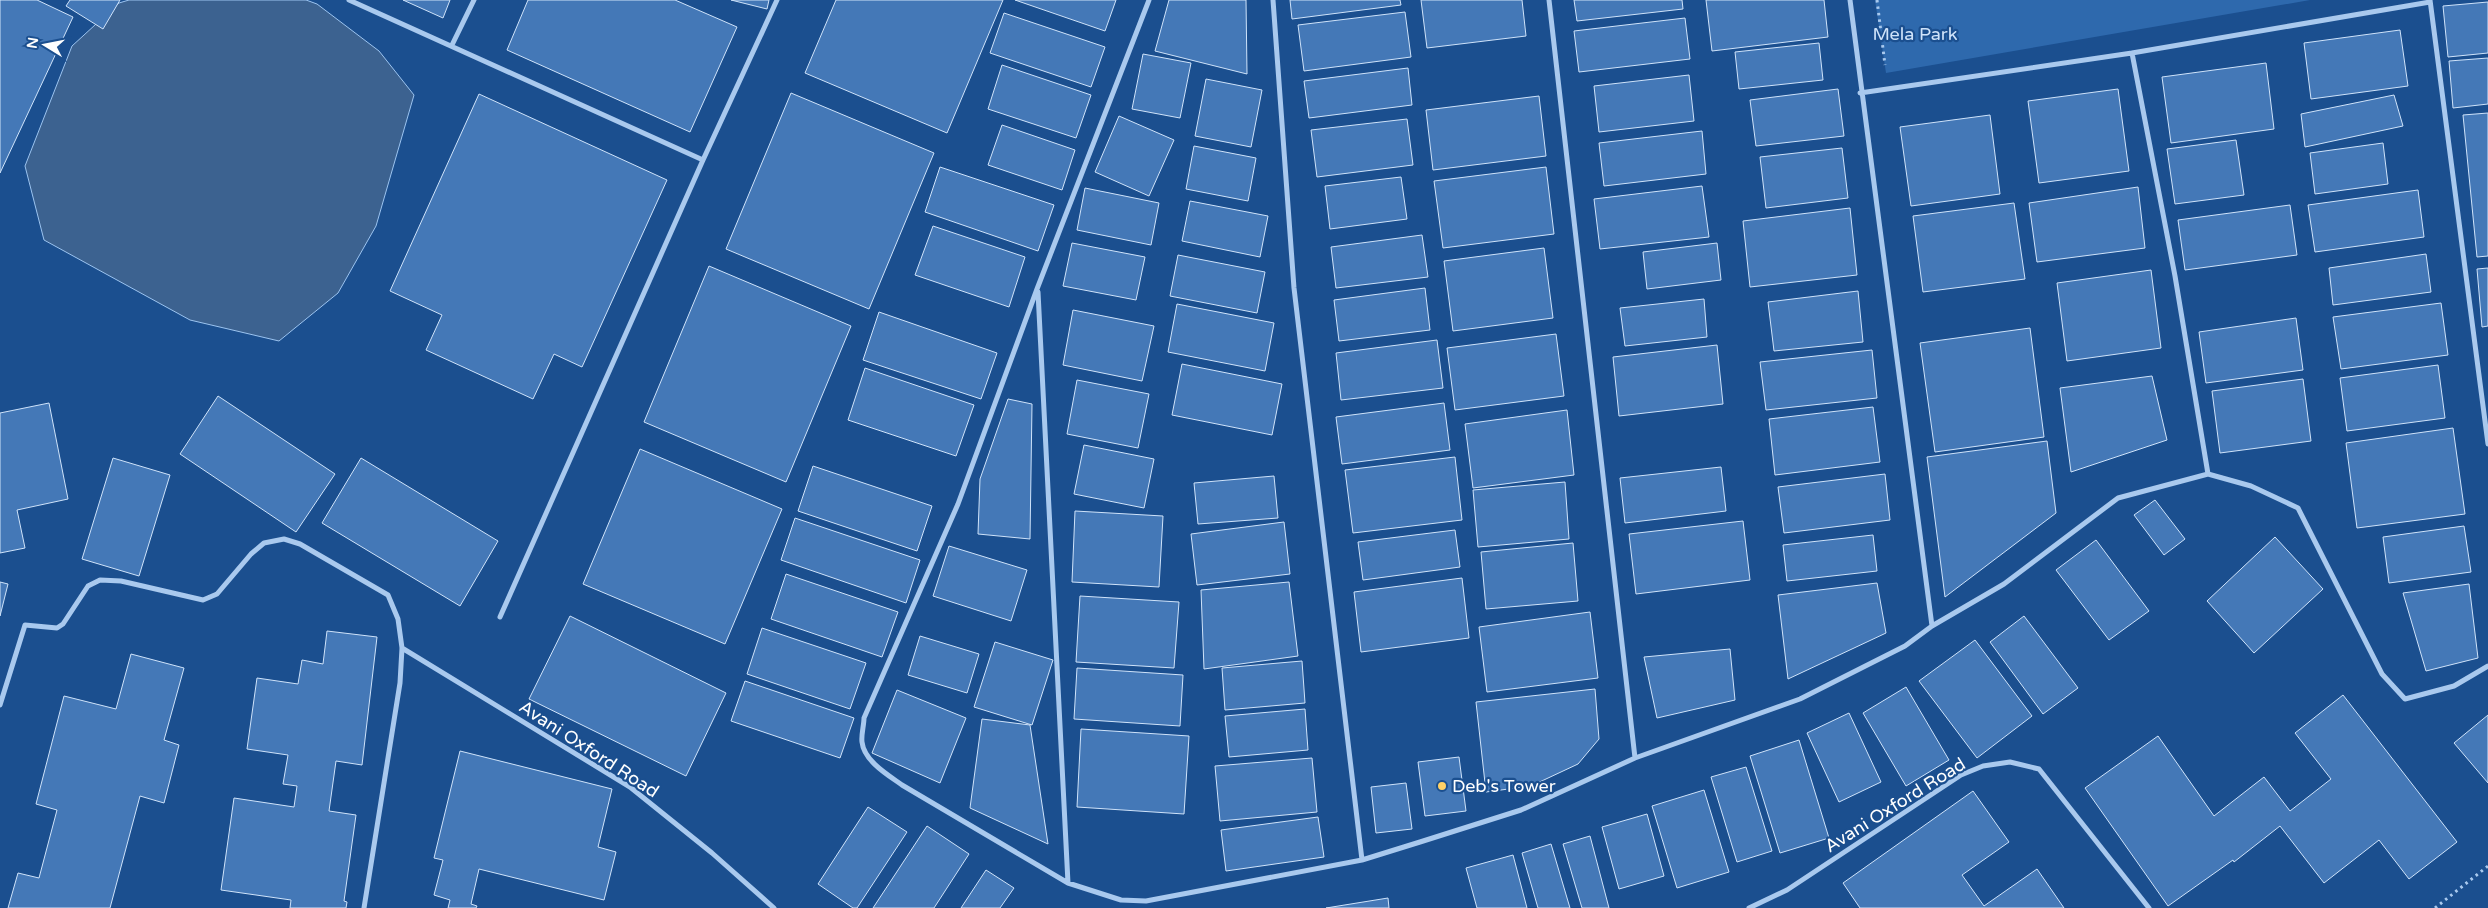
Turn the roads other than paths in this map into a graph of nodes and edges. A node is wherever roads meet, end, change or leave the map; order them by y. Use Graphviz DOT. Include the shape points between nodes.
graph roads {
  1 [pos="349,0"];
  2 [pos="474,0"];
  3 [pos="777,0"];
  4 [pos="1149,0"];
  5 [pos="1274,0"];
  6 [pos="1549,0"];
  7 [pos="1850,0"];
  8 [pos="2430,1"];
  9 [pos="452,45"];
  10 [pos="2132,53"];
  11 [pos="1860,93"];
  12 [pos="703,160"];
  13 [pos="1037,289"];
  14 [pos="2488,444"];
  15 [pos="2208,474"];
  16 [pos="500,617"];
  17 [pos="1932,626"];
  18 [pos="402,648"];
  19 [pos="2488,666"];
  20 [pos="0,705"];
  21 [pos="1634,758"];
  22 [pos="1362,860"];
  23 [pos="1068,883"];
  24 [pos="364,908"];
  25 [pos="774,908"];
  26 [pos="1749,908"];
  27 [pos="2149,908"];
  1 -- 9 [label="street"];
  2 -- 9 [label="street"];
  3 -- 12 [label="street"];
  4 -- 13 [label="street"];
  5 -- 22 [label="street" via="1294,288"];
  6 -- 21 [label="street"];
  7 -- 11 [label="street"];
  8 -- 10 [label="street"];
  8 -- 14 [label="street"];
  9 -- 12 [label="street"];
  10 -- 11 [label="street"];
  10 -- 15 [label="street" via="2175,276"];
  11 -- 17 [label="street"];
  12 -- 16 [label="street"];
  13 -- 23 [label="street"];
  13 -- 23 [label="street" via="958,504 864,718 862,742 867,755 902,785"];
  15 -- 17 [label="street" via="2118,498 2004,584"];
  15 -- 19 [label="street" via="2251,486 2298,508 2382,674 2405,699 2454,686"];
  17 -- 21 [label="street" via="1905,646 1800,698"];
  18 -- 20 [label="street" via="398,620 388,595 300,544 284,539 264,542 216,594 203,600 121,581 100,580 88,586 57,628 25,625"];
  18 -- 24 [label="street" via="400,683"];
  18 -- 25 [label="street, Avani Oxford Road" via="630,787"];
  21 -- 22 [label="street" via="1521,810"];
  22 -- 23 [label="street" via="1146,901 1122,900"];
  26 -- 27 [label="street, Avani Oxford Road" via="1787,890 1961,775 1983,766 2010,762 2039,769"];
}
